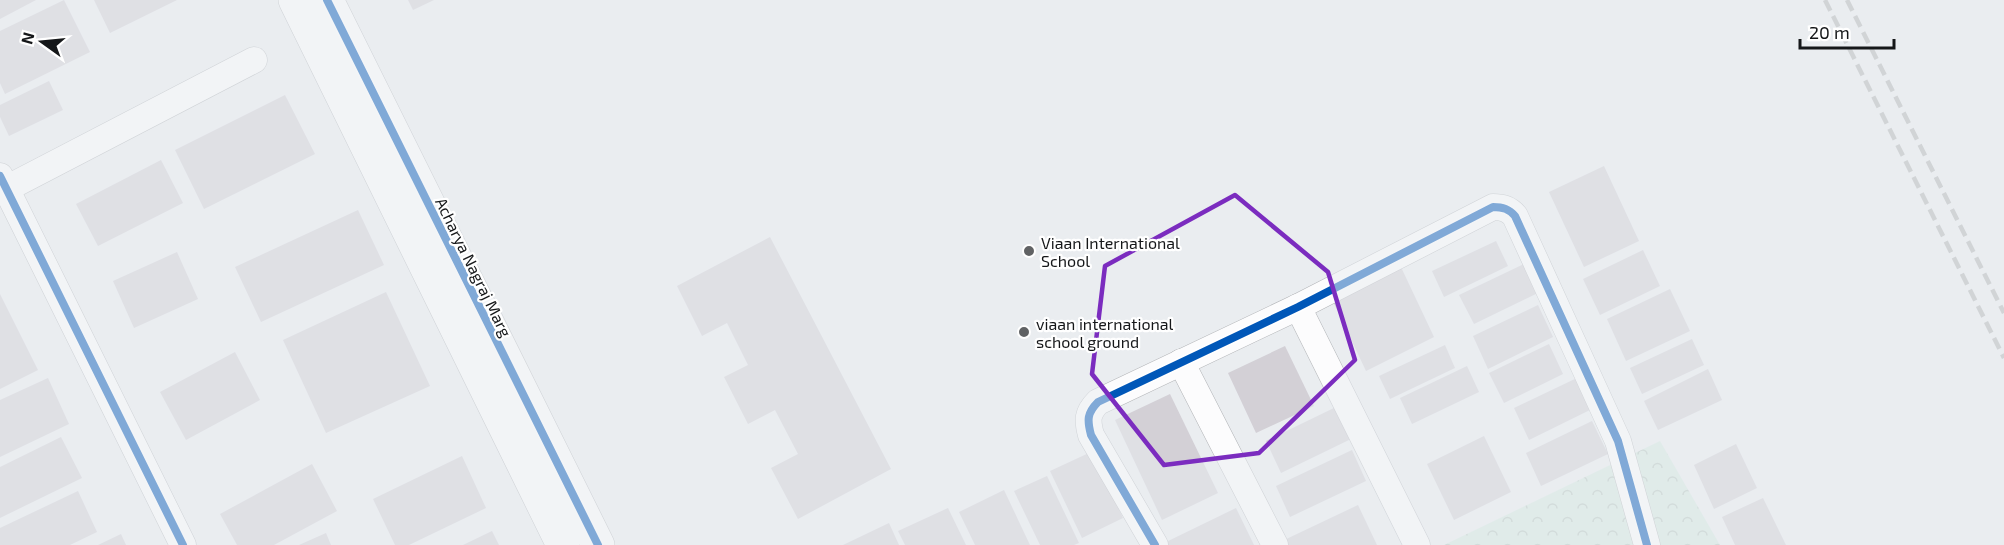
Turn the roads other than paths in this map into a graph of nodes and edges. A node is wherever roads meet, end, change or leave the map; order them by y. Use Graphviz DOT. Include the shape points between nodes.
graph roads {
  1 [pos="295,0"];
  2 [pos="327,0"];
  3 [pos="254,60"];
  4 [pos="2,186"];
  5 [pos="1298,307"];
  6 [pos="1181,362"];
  7 [pos="1146,542"];
  8 [pos="183,545"];
  9 [pos="563,545"];
  10 [pos="597,545"];
  11 [pos="1275,545"];
  12 [pos="1417,545"];
  13 [pos="1647,545"];
  1 -- 9 [label="street"];
  2 -- 10 [label="street, Acharya Nagraj Marg"];
  3 -- 4 [label="street"];
  4 -- 8 [label="street"];
  5 -- 6 [label="street"];
  5 -- 12 [label="street"];
  5 -- 13 [label="street" via="1494,207 1510,210 1618,441"];
  6 -- 7 [label="street" via="1098,402 1089,411 1091,435"];
  6 -- 11 [label="street"];
}
